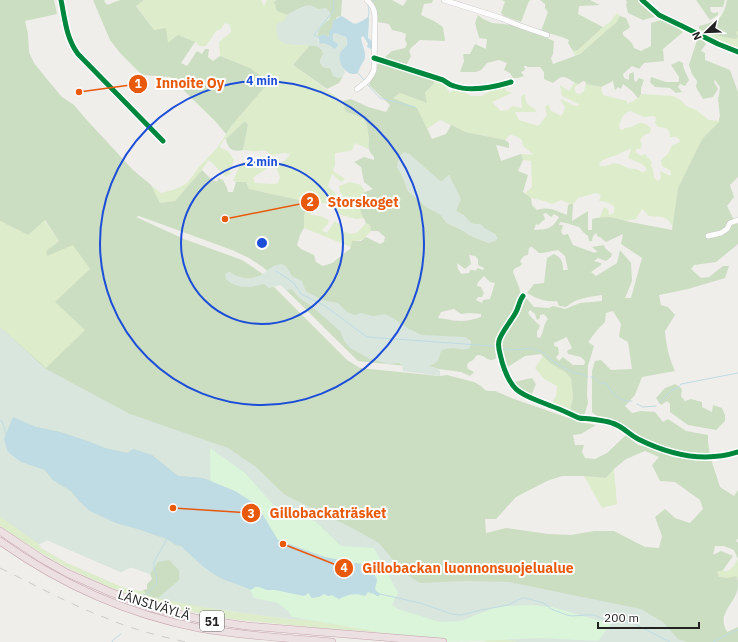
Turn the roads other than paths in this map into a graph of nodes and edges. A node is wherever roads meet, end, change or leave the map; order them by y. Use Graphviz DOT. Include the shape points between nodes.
graph roads {
  1 [pos="61,0"];
  2 [pos="367,0"];
  3 [pos="444,0"];
  4 [pos="642,0"];
  5 [pos="547,35"];
  6 [pos="738,52"];
  7 [pos="374,58"];
  8 [pos="511,82"];
  9 [pos="357,89"];
  10 [pos="163,141"];
  11 [pos="738,220"];
  12 [pos="708,236"];
  13 [pos="523,296"];
  14 [pos="738,452"];
  15 [pos="0,531"];
  16 [pos="0,540"];
  17 [pos="332,642"];
  18 [pos="443,642"];
  1 -- 10 [label="street" via="70,41 78,54"];
  2 -- 7 [label="street" via="375,11"];
  3 -- 5 [label="street"];
  4 -- 6 [label="street" via="659,15"];
  7 -- 8 [label="street" via="443,80 456,87 492,88"];
  7 -- 9 [label="street" via="373,75"];
  11 -- 12 [label="street" via="730,223 727,230"];
  13 -- 14 [label="street" via="499,341 506,374 516,390 580,418 613,423 642,441 670,452 707,458"];
  15 -- 18 [label="highway, LÄNSIVÄYLÄ / 51" via="67,573 153,608 199,619 247,626"];
  16 -- 17 [label="highway, LÄNSIVÄYLÄ / 51" via="19,554 85,591 153,616 220,631"];
}
